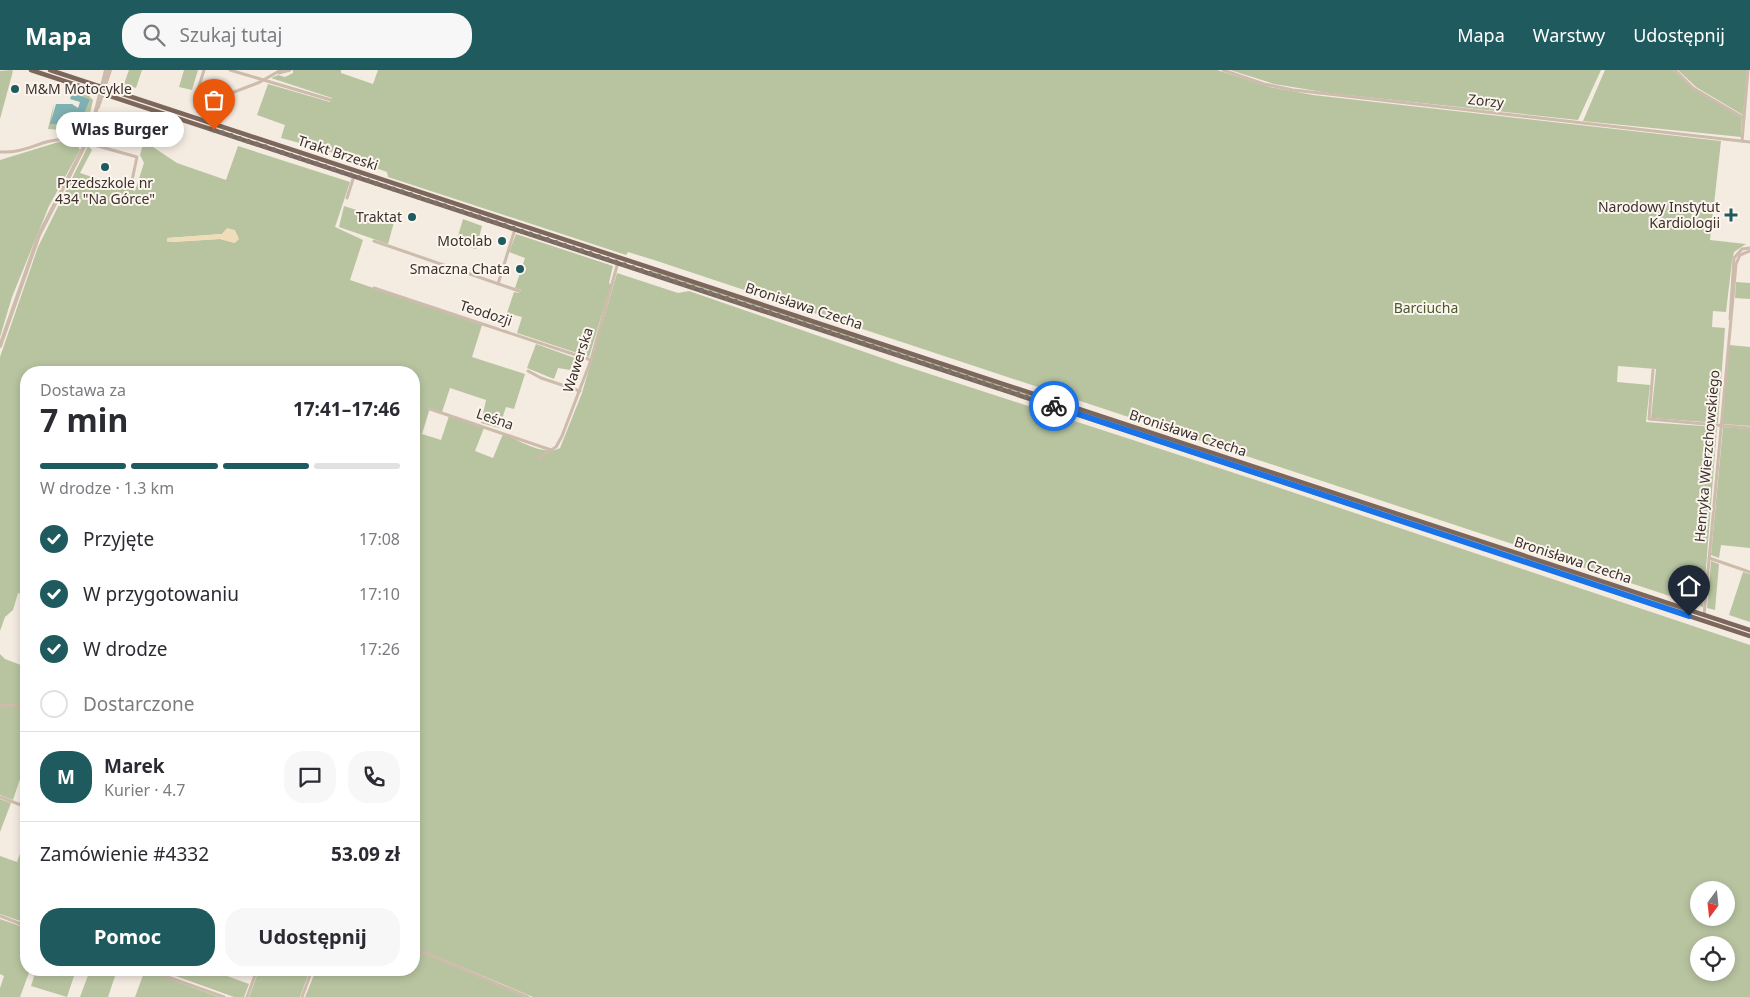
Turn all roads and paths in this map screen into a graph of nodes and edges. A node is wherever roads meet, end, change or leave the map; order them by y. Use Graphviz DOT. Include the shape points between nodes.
graph roads {
  1 [pos="31,70"];
  2 [pos="50,70"];
  3 [pos="106,70"];
  4 [pos="110,70"];
  5 [pos="204,70"];
  6 [pos="230,70"];
  7 [pos="281,70"];
  8 [pos="290,70"];
  9 [pos="1223,70"];
  10 [pos="1675,70"];
  11 [pos="1748,70"];
  12 [pos="240,71"];
  13 [pos="276,74"];
  14 [pos="265,80"];
  15 [pos="103,87"];
  16 [pos="101,93"];
  17 [pos="331,100"];
  18 [pos="1744,118"];
  19 [pos="1742,141"];
  20 [pos="1750,142"];
  21 [pos="86,143"];
  22 [pos="0,152"];
  23 [pos="355,175"];
  24 [pos="131,185"];
  25 [pos="347,198"];
  26 [pos="516,226"];
  27 [pos="374,241"];
  28 [pos="1750,249"];
  29 [pos="619,260"];
  30 [pos="498,284"];
  31 [pos="374,288"];
  32 [pos="519,291"];
  33 [pos="0,346"];
  34 [pos="591,360"];
  35 [pos="1653,370"];
  36 [pos="528,371"];
  37 [pos="580,391"];
  38 [pos="430,409"];
  39 [pos="1720,426"];
  40 [pos="1750,428"];
  41 [pos="551,450"];
  42 [pos="538,458"];
  43 [pos="1709,558"];
  44 [pos="1750,572"];
  45 [pos="1703,618"];
  46 [pos="1750,630"];
  47 [pos="1750,636"];
  48 [pos="20,704"];
  49 [pos="0,706"];
  50 [pos="0,797"];
  51 [pos="20,804"];
  52 [pos="0,916"];
  53 [pos="20,924"];
  54 [pos="420,951"];
  55 [pos="165,976"];
  56 [pos="255,976"];
  57 [pos="310,976"];
  58 [pos="224,997"];
  59 [pos="246,997"];
  60 [pos="302,997"];
  61 [pos="528,997"];
  1 -- 16 [label="main road, Trakt Brzeski"];
  2 -- 15 [label="main road, Trakt Brzeski"];
  3 -- 15 [label="street"];
  4 -- 15 [label="street"];
  5 -- 14 [label="street" via="195,107"];
  6 -- 12 [label="street"];
  7 -- 13 [label="street"];
  8 -- 13 [label="street"];
  9 -- 19 [label="street, Zorzy" via="1292,90"];
  10 -- 18 [label="street" via="1693,88"];
  11 -- 18 [label="street"];
  12 -- 14 [label="street"];
  13 -- 14 [label="street"];
  14 -- 17 [label="street"];
  15 -- 16 [label="street"];
  15 -- 26 [label="main road, Trakt Brzeski"];
  16 -- 21 [label="street"];
  16 -- 23 [label="main road, Trakt Brzeski"];
  18 -- 19 [label="street"];
  19 -- 20 [label="street, Zorzy"];
  21 -- 22 [label="street" via="57,139"];
  21 -- 24 [label="street" via="137,157"];
  21 -- 33 [label="street" via="39,235"];
  23 -- 25 [label="street"];
  23 -- 26 [label="main road, Trakt Brzeski"];
  26 -- 29 [label="main road, Trakt Brzeski"];
  26 -- 30 [label="street"];
  27 -- 30 [label="street"];
  28 -- 39 [label="street, Henryka Wierzchowskiego" via="1738,252 1734,266"];
  29 -- 34 [label="street, Wawerska"];
  29 -- 45 [label="main road, Bronisława Czecha"];
  30 -- 32 [label="street"];
  31 -- 34 [label="street, Teodozji"];
  34 -- 37 [label="street, Wawerska"];
  35 -- 39 [label="street" via="1649,419"];
  36 -- 37 [label="street"];
  37 -- 41 [label="street, Wawerska" via="559,443"];
  38 -- 41 [label="street, Leśna"];
  39 -- 40 [label="street"];
  39 -- 43 [label="street, Henryka Wierzchowskiego"];
  41 -- 42 [label="street, Wawerska"];
  43 -- 44 [label="street"];
  43 -- 45 [label="street, Henryka Wierzchowskiego"];
  45 -- 46 [label="main road, Bronisława Czecha"];
  45 -- 47 [label="main road, Bronisława Czecha"];
  48 -- 49 [label="street"];
  50 -- 51 [label="street"];
  52 -- 53 [label="street"];
  54 -- 61 [label="street"];
  55 -- 58 [label="street"];
  56 -- 59 [label="street"];
  57 -- 60 [label="street"];
}
